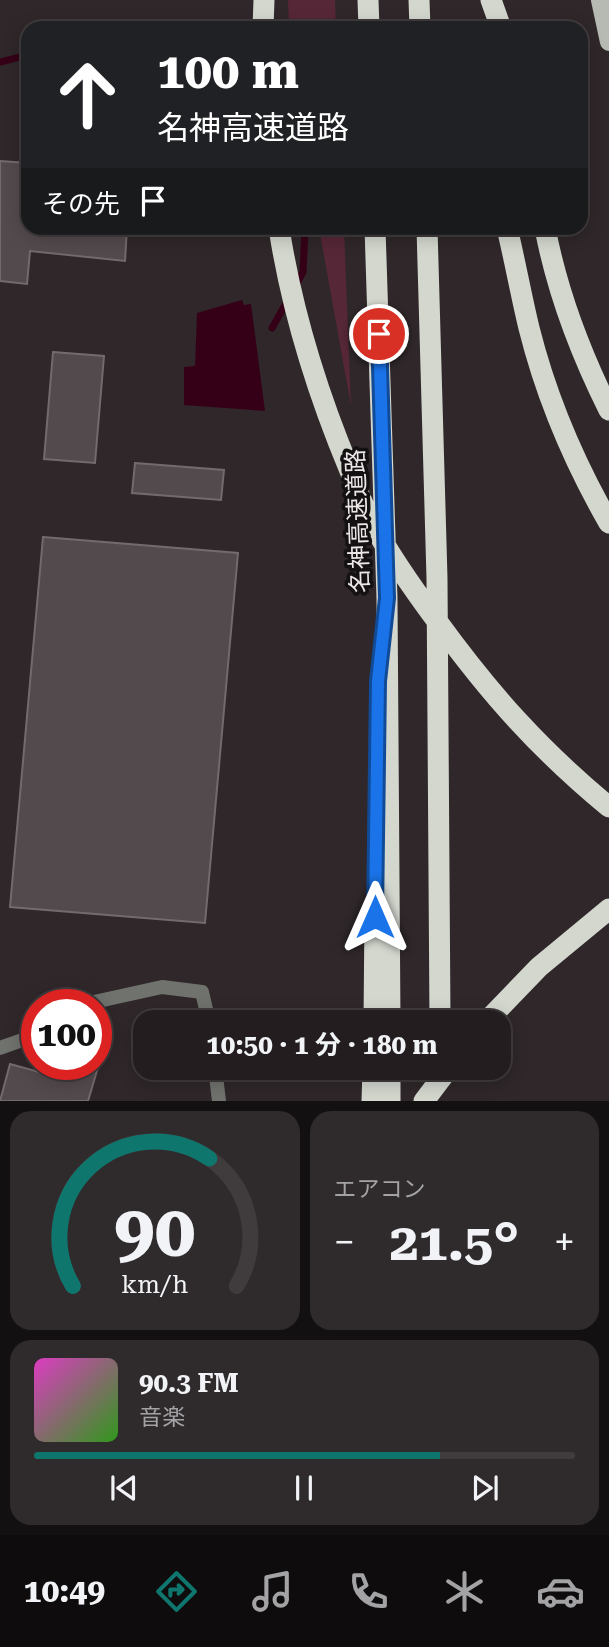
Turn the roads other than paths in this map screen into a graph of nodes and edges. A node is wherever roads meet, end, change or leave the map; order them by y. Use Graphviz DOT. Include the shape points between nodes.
graph roads {
  1 [pos="264,0"];
  2 [pos="368,0"];
  3 [pos="419,0"];
  4 [pos="489,0"];
  5 [pos="600,0"];
  6 [pos="263,21"];
  7 [pos="369,21"];
  8 [pos="420,21"];
  9 [pos="488,21"];
  10 [pos="498,21"];
  11 [pos="609,42"];
  12 [pos="280,235"];
  13 [pos="375,235"];
  14 [pos="427,235"];
  15 [pos="509,235"];
  16 [pos="546,235"];
  17 [pos="609,410"];
  18 [pos="609,523"];
  19 [pos="387,598"];
  20 [pos="609,807"];
  21 [pos="609,909"];
  22 [pos="112,998"];
  23 [pos="206,1010"];
  24 [pos="374,1010"];
  25 [pos="390,1010"];
  26 [pos="440,1010"];
  27 [pos="498,1010"];
  28 [pos="21,1040"];
  29 [pos="0,1048"];
  30 [pos="216,1080"];
  31 [pos="373,1080"];
  32 [pos="390,1080"];
  33 [pos="440,1080"];
  34 [pos="440,1080"];
  35 [pos="219,1101"];
  36 [pos="372,1101"];
  37 [pos="390,1101"];
  38 [pos="424,1101"];
  39 [pos="441,1101"];
  1 -- 6 [label="highway"];
  2 -- 7 [label="highway"];
  3 -- 8 [label="highway"];
  4 -- 9 [label="highway"];
  4 -- 10 [label="highway"];
  5 -- 11 [label="main road"];
  12 -- 20 [label="highway" via="300,331 335,437 372,523 418,596 510,715"];
  13 -- 19 [label="highway, 名神高速道路"];
  14 -- 26 [label="highway" via="437,578"];
  15 -- 18 [label="highway" via="529,329 555,410"];
  16 -- 17 [label="highway" via="576,335"];
  19 -- 24 [label="highway" via="378,681"];
  19 -- 25 [label="highway, 名神高速道路"];
  21 -- 27 [label="highway" via="539,967"];
  22 -- 23 [label="street" via="162,986 202,992"];
  28 -- 29 [label="street"];
  30 -- 35 [label="street"];
  31 -- 36 [label="highway"];
  32 -- 37 [label="highway"];
  33 -- 39 [label="highway"];
  34 -- 38 [label="highway"];
}
